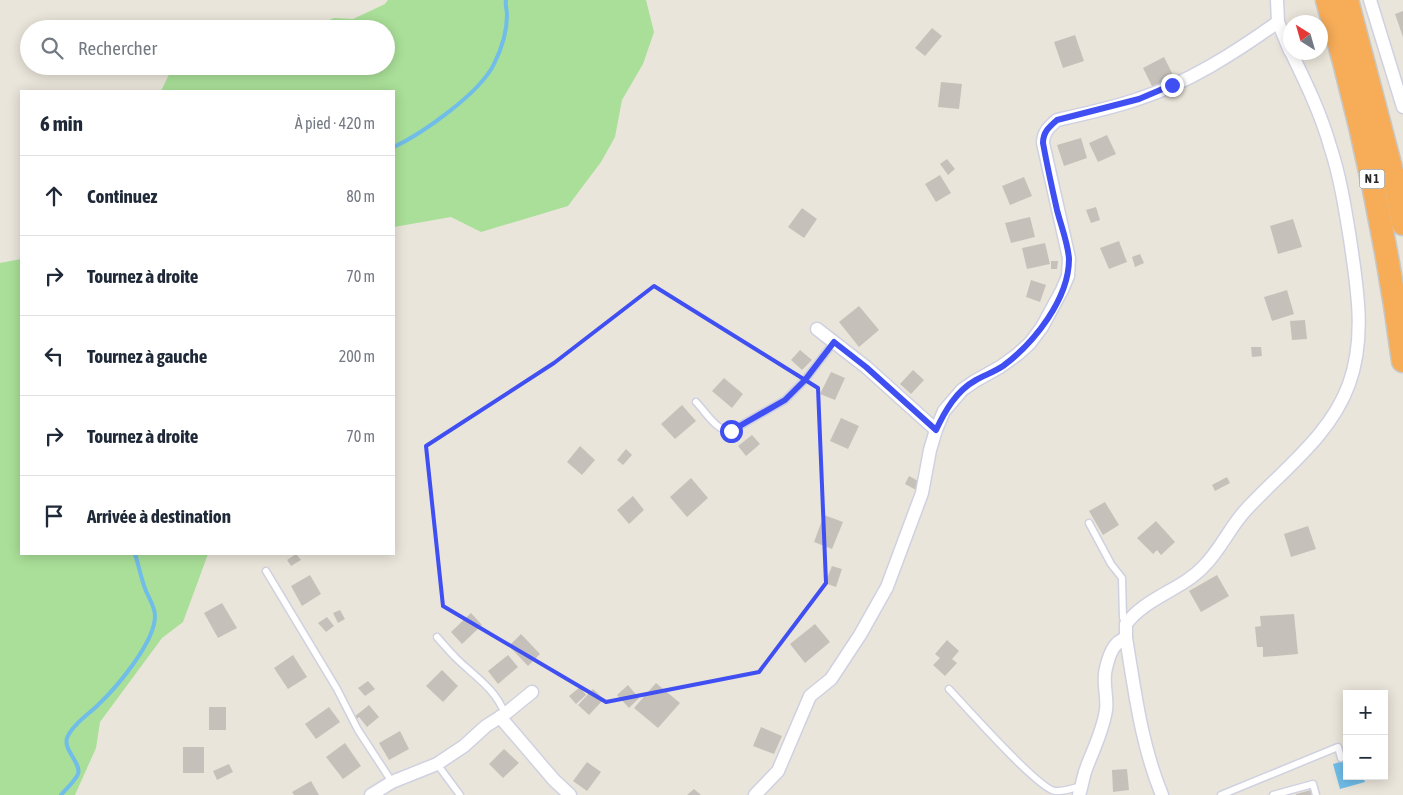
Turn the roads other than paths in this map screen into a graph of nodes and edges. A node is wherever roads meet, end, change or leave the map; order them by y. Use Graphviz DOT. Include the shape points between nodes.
graph roads {
  1 [pos="1277,0"];
  2 [pos="1327,0"];
  3 [pos="1347,0"];
  4 [pos="1370,0"];
  5 [pos="1278,22"];
  6 [pos="1283,34"];
  7 [pos="1294,60"];
  8 [pos="1403,107"];
  9 [pos="1403,224"];
  10 [pos="817,329"];
  11 [pos="834,342"];
  12 [pos="1403,361"];
  13 [pos="696,402"];
  14 [pos="936,430"];
  15 [pos="1089,523"];
  16 [pos="266,570"];
  17 [pos="1126,624"];
  18 [pos="438,636"];
  19 [pos="1126,638"];
  20 [pos="949,688"];
  21 [pos="532,692"];
  22 [pos="502,715"];
  23 [pos="1341,758"];
  24 [pos="437,764"];
  25 [pos="392,782"];
  26 [pos="1080,790"];
  27 [pos="371,795"];
  28 [pos="460,795"];
  29 [pos="570,795"];
  30 [pos="755,795"];
  31 [pos="1162,795"];
  32 [pos="1221,795"];
  33 [pos="1272,795"];
  34 [pos="1316,795"];
  1 -- 5 [label="street"];
  2 -- 12 [label="highway, N 1" via="1375,192"];
  3 -- 9 [label="highway, N 1"];
  4 -- 8 [label="street"];
  5 -- 6 [label="street"];
  5 -- 14 [label="street" via="1229,56 1184,80 1139,99 1057,120 1046,130 1043,143 1069,258 1068,276 1053,308 1030,343 1000,367 962,390 944,411"];
  7 -- 17 [label="street" via="1322,123 1338,175 1360,323 1355,366 1349,385 1327,424 1244,512 1205,566 1194,577 1160,595"];
  10 -- 11 [label="street"];
  11 -- 13 [label="lane" via="785,400 731,431 719,428"];
  11 -- 14 [label="street"];
  14 -- 30 [label="street" via="922,493 888,587 831,679 810,696 778,771"];
  15 -- 17 [label="lane" via="1122,578"];
  16 -- 25 [label="lane" via="358,730"];
  17 -- 19 [label="street"];
  18 -- 22 [label="lane" via="455,658 500,701"];
  19 -- 26 [label="street" via="1113,648 1105,668 1106,710"];
  19 -- 31 [label="street" via="1143,740"];
  20 -- 26 [label="lane" via="1046,788"];
  21 -- 22 [label="street"];
  22 -- 24 [label="street"];
  22 -- 29 [label="street"];
  23 -- 32 [label="lane" via="1338,747"];
  24 -- 25 [label="street"];
  24 -- 28 [label="lane"];
  25 -- 27 [label="street"];
  33 -- 34 [label="lane" via="1313,784"];
}
